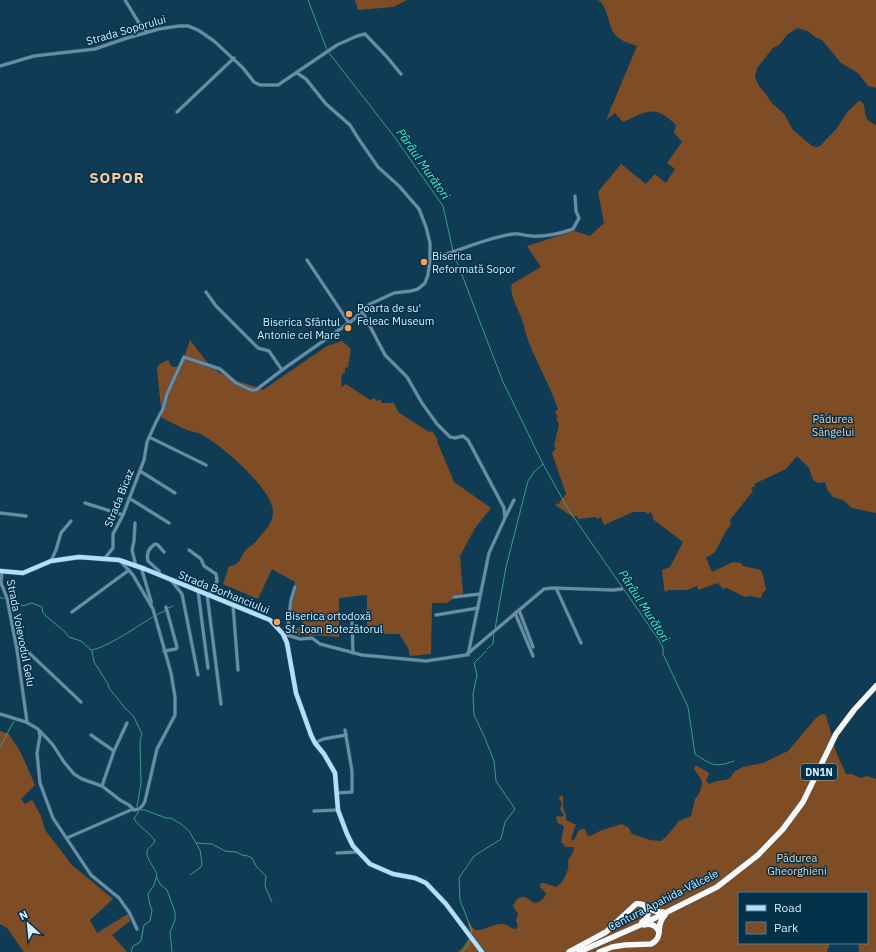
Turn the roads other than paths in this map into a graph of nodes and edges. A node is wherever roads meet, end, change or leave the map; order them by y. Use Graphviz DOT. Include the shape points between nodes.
graph roads {
  1 [pos="125,0"];
  2 [pos="147,32"];
  3 [pos="234,58"];
  4 [pos="0,66"];
  5 [pos="297,73"];
  6 [pos="400,74"];
  7 [pos="177,112"];
  8 [pos="575,196"];
  9 [pos="430,259"];
  10 [pos="307,260"];
  11 [pos="206,292"];
  12 [pos="362,311"];
  13 [pos="349,323"];
  14 [pos="282,370"];
  15 [pos="149,437"];
  16 [pos="206,465"];
  17 [pos="140,471"];
  18 [pos="175,493"];
  19 [pos="129,498"];
  20 [pos="514,500"];
  21 [pos="85,503"];
  22 [pos="0,513"];
  23 [pos="123,515"];
  24 [pos="26,516"];
  25 [pos="504,518"];
  26 [pos="71,521"];
  27 [pos="135,523"];
  28 [pos="170,524"];
  29 [pos="189,550"];
  30 [pos="164,552"];
  31 [pos="105,558"];
  32 [pos="119,560"];
  33 [pos="51,561"];
  34 [pos="139,566"];
  35 [pos="130,570"];
  36 [pos="1,571"];
  37 [pos="160,575"];
  38 [pos="171,580"];
  39 [pos="295,587"];
  40 [pos="556,588"];
  41 [pos="622,589"];
  42 [pos="198,591"];
  43 [pos="480,594"];
  44 [pos="208,595"];
  45 [pos="454,597"];
  46 [pos="150,604"];
  47 [pos="233,605"];
  48 [pos="166,607"];
  49 [pos="478,608"];
  50 [pos="519,610"];
  51 [pos="72,612"];
  52 [pos="515,613"];
  53 [pos="436,615"];
  54 [pos="352,622"];
  55 [pos="286,636"];
  56 [pos="581,643"];
  57 [pos="533,646"];
  58 [pos="17,649"];
  59 [pos="164,652"];
  60 [pos="353,653"];
  61 [pos="468,655"];
  62 [pos="533,656"];
  63 [pos="208,668"];
  64 [pos="238,670"];
  65 [pos="198,675"];
  66 [pos="876,686"];
  67 [pos="81,702"];
  68 [pos="221,704"];
  69 [pos="0,714"];
  70 [pos="27,722"];
  71 [pos="127,723"];
  72 [pos="38,729"];
  73 [pos="345,730"];
  74 [pos="91,735"];
  75 [pos="346,735"];
  76 [pos="315,742"];
  77 [pos="114,751"];
  78 [pos="102,786"];
  79 [pos="337,793"];
  80 [pos="133,809"];
  81 [pos="338,810"];
  82 [pos="314,811"];
  83 [pos="67,838"];
  84 [pos="357,852"];
  85 [pos="337,853"];
  86 [pos="685,902"];
  87 [pos="645,904"];
  88 [pos="137,929"];
  89 [pos="660,934"];
  90 [pos="617,935"];
  91 [pos="482,952"];
  92 [pos="569,952"];
  93 [pos="579,952"];
  94 [pos="599,952"];
  1 -- 2 [label="street"];
  2 -- 3 [label="street, Strada Soporului" via="188,26 208,36"];
  2 -- 4 [label="street, Strada Soporului" via="95,50 34,56"];
  3 -- 5 [label="street, Strada Soporului" via="254,82 260,85 278,85"];
  3 -- 7 [label="street"];
  5 -- 6 [label="street, Strada Soporului" via="337,45 365,34 387,56"];
  5 -- 9 [label="street" via="306,79 326,104 350,125 378,167 419,209 430,243"];
  8 -- 9 [label="street" via="579,218 573,229 555,235 514,234 492,238"];
  9 -- 12 [label="street" via="428,275 423,286 412,291 394,293 368,305"];
  10 -- 13 [label="street"];
  11 -- 14 [label="street" via="216,306 258,348 269,351"];
  12 -- 13 [label="street"];
  12 -- 25 [label="street" via="385,355 408,377 437,424 450,437 463,436 468,440 502,501"];
  13 -- 14 [label="street"];
  14 -- 15 [label="street, Strada Bicaz" via="256,390 251,390 236,383 220,369 184,357"];
  15 -- 16 [label="street"];
  15 -- 17 [label="street, Strada Bicaz"];
  17 -- 18 [label="street"];
  17 -- 19 [label="street, Strada Bicaz"];
  19 -- 23 [label="street, Strada Bicaz"];
  19 -- 28 [label="street"];
  20 -- 25 [label="street"];
  21 -- 23 [label="street"];
  22 -- 24 [label="street"];
  23 -- 31 [label="street, Strada Bicaz" via="114,534 113,548"];
  25 -- 43 [label="street" via="491,546"];
  26 -- 33 [label="street" via="61,533"];
  27 -- 34 [label="street" via="132,550"];
  29 -- 44 [label="street" via="216,574 217,581"];
  30 -- 37 [label="street" via="155,544 150,547 148,553 148,561"];
  31 -- 32 [label="main road, Strada Borhanciului"];
  31 -- 33 [label="main road, Strada Borhanciului" via="79,557"];
  32 -- 34 [label="main road, Strada Borhanciului"];
  32 -- 35 [label="street"];
  33 -- 36 [label="main road, Strada Borhanciului" via="23,573"];
  34 -- 37 [label="main road, Strada Borhanciului"];
  34 -- 46 [label="street"];
  35 -- 46 [label="street"];
  35 -- 51 [label="street"];
  36 -- 58 [label="street, Strada Voievodul Gelu" via="1,583 7,598"];
  37 -- 38 [label="main road, Strada Borhanciului"];
  38 -- 42 [label="main road, Strada Borhanciului"];
  38 -- 65 [label="street" via="182,594"];
  39 -- 55 [label="street"];
  40 -- 41 [label="street"];
  40 -- 50 [label="street" via="542,590"];
  40 -- 56 [label="street"];
  42 -- 44 [label="main road, Strada Borhanciului"];
  42 -- 63 [label="street"];
  43 -- 45 [label="street"];
  43 -- 49 [label="street"];
  44 -- 47 [label="main road, Strada Borhanciului"];
  44 -- 68 [label="street"];
  46 -- 59 [label="street"];
  47 -- 55 [label="main road, Strada Borhanciului" via="270,620"];
  47 -- 64 [label="street"];
  48 -- 59 [label="street" via="177,648"];
  49 -- 53 [label="street"];
  49 -- 61 [label="street"];
  50 -- 52 [label="street"];
  50 -- 57 [label="street"];
  52 -- 61 [label="street"];
  52 -- 62 [label="street"];
  54 -- 60 [label="street"];
  55 -- 60 [label="street" via="312,638 320,644"];
  55 -- 76 [label="main road, Strada Borhanciului" via="296,693"];
  58 -- 67 [label="street" via="26,650"];
  58 -- 70 [label="street, Strada Voievodul Gelu"];
  59 -- 80 [label="street" via="174,690 175,715 157,749 144,803 139,809"];
  60 -- 61 [label="street" via="426,661"];
  66 -- 86 [label="highway, Centura Apahida-Vâlcele / DN1N" via="836,734 803,802 783,829 758,855 723,883"];
  69 -- 70 [label="street"];
  70 -- 72 [label="street"];
  71 -- 77 [label="street"];
  72 -- 78 [label="street" via="54,745 74,774"];
  72 -- 83 [label="street" via="40,734 37,753 41,788 53,818"];
  73 -- 75 [label="street"];
  74 -- 77 [label="street"];
  75 -- 76 [label="street"];
  75 -- 79 [label="street" via="352,771 352,792"];
  76 -- 79 [label="main road, Strada Borhanciului" via="333,768"];
  77 -- 78 [label="street"];
  78 -- 80 [label="street"];
  79 -- 81 [label="main road, Strada Borhanciului"];
  80 -- 83 [label="street"];
  81 -- 82 [label="street"];
  81 -- 84 [label="main road, Strada Borhanciului" via="350,842"];
  83 -- 88 [label="street" via="91,875 122,901"];
  84 -- 85 [label="street"];
  84 -- 91 [label="main road, Strada Borhanciului" via="366,861 385,871 426,883 446,904"];
  86 -- 87 [label="highway, DN1N" via="658,912 652,911"];
  86 -- 89 [label="highway, DN1N" via="660,919"];
  86 -- 90 [label="highway, Centura Apahida-Vâlcele / DN1N"];
  87 -- 90 [label="highway, DN1N" via="648,912 646,919"];
  87 -- 92 [label="highway" via="634,905 606,932"];
  89 -- 90 [label="highway, DN1N" via="656,926 650,924"];
  89 -- 94 [label="highway" via="651,944 624,945"];
  90 -- 93 [label="highway, Centura Apahida-Vâlcele / DN1N"];
}
